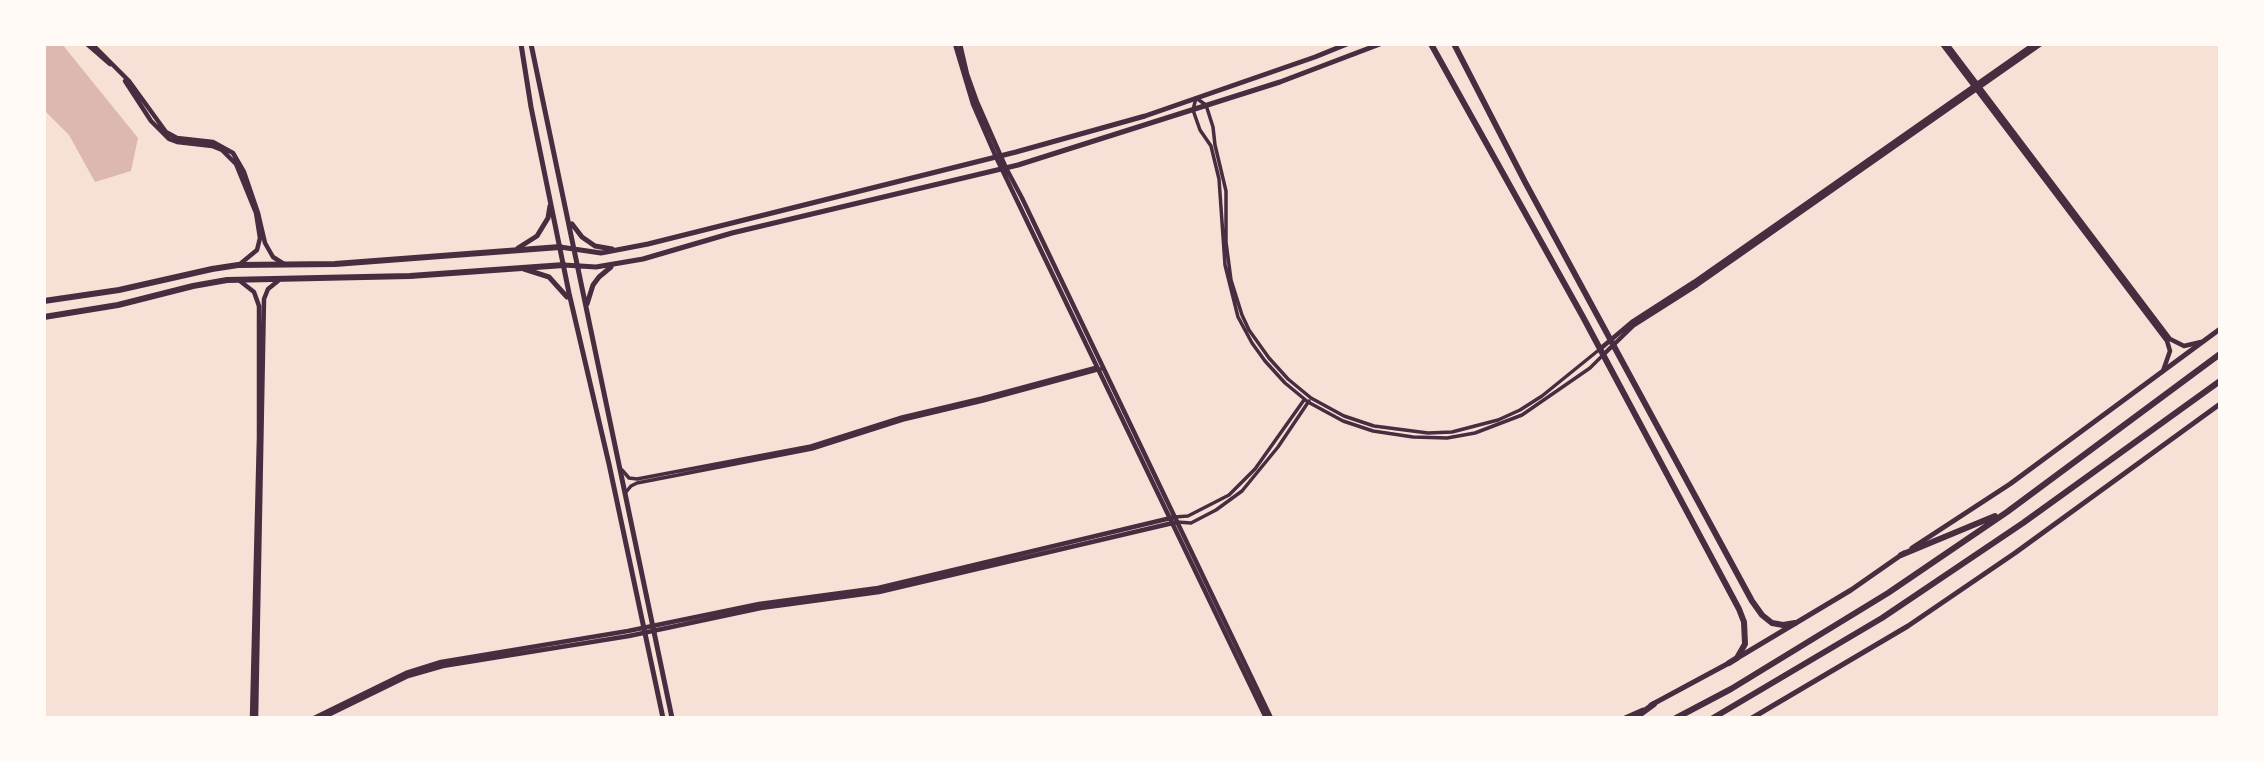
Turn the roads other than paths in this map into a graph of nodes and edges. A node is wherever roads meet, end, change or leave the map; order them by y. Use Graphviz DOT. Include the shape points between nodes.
graph roads {
  1 [pos="90,44"];
  2 [pos="521,44"];
  3 [pos="531,44"];
  4 [pos="958,44"];
  5 [pos="1347,44"];
  6 [pos="1380,44"];
  7 [pos="1431,44"];
  8 [pos="1454,44"];
  9 [pos="1944,44"];
  10 [pos="2034,44"];
  11 [pos="2041,44"];
  12 [pos="1977,87"];
  13 [pos="1196,98"];
  14 [pos="1206,105"];
  15 [pos="1192,110"];
  16 [pos="998,156"];
  17 [pos="1004,168"];
  18 [pos="551,199"];
  19 [pos="569,218"];
  20 [pos="560,247"];
  21 [pos="575,248"];
  22 [pos="625,249"];
  23 [pos="512,251"];
  24 [pos="618,263"];
  25 [pos="238,265"];
  26 [pos="288,265"];
  27 [pos="564,265"];
  28 [pos="578,266"];
  29 [pos="514,268"];
  30 [pos="236,279"];
  31 [pos="281,279"];
  32 [pos="44,302"];
  33 [pos="573,310"];
  34 [pos="588,314"];
  35 [pos="44,317"];
  36 [pos="2220,329"];
  37 [pos="2205,340"];
  38 [pos="1612,342"];
  39 [pos="1601,352"];
  40 [pos="2220,354"];
  41 [pos="1101,367"];
  42 [pos="2162,373"];
  43 [pos="2220,381"];
  44 [pos="1307,398"];
  45 [pos="2220,404"];
  46 [pos="619,465"];
  47 [pos="625,498"];
  48 [pos="2007,512"];
  49 [pos="1174,520"];
  50 [pos="1901,555"];
  51 [pos="1795,623"];
  52 [pos="654,629"];
  53 [pos="645,630"];
  54 [pos="1729,663"];
  55 [pos="1654,704"];
  56 [pos="254,718"];
  57 [pos="314,718"];
  58 [pos="322,718"];
  59 [pos="663,718"];
  60 [pos="672,718"];
  61 [pos="1268,718"];
  62 [pos="1625,718"];
  63 [pos="1634,718"];
  64 [pos="1676,718"];
  65 [pos="1713,718"];
  66 [pos="1752,718"];
  1 -- 25 [label="street" via="163,134 177,142 222,150 236,164 256,214 260,239 253,255"];
  1 -- 26 [label="street" via="123,75 166,132 177,138 213,142 233,153 244,172 267,247 273,257"];
  2 -- 18 [label="main road"];
  3 -- 19 [label="main road"];
  4 -- 16 [label="street"];
  5 -- 13 [label="main road"];
  6 -- 14 [label="main road"];
  7 -- 39 [label="main road"];
  8 -- 38 [label="main road"];
  9 -- 12 [label="street"];
  10 -- 12 [label="street"];
  11 -- 12 [label="street"];
  12 -- 37 [label="street" via="2171,339 2185,346"];
  12 -- 38 [label="street"];
  12 -- 42 [label="street" via="2167,341 2170,351"];
  13 -- 14 [label="street"];
  13 -- 15 [label="street"];
  13 -- 16 [label="main road"];
  14 -- 15 [label="main road"];
  14 -- 44 [label="street" via="1226,191 1226,242 1242,315 1269,358"];
  15 -- 17 [label="main road"];
  15 -- 44 [label="street" via="1211,146 1219,179 1225,265 1238,317 1265,361"];
  16 -- 17 [label="street"];
  16 -- 22 [label="main road"];
  17 -- 24 [label="main road"];
  17 -- 41 [label="street"];
  18 -- 20 [label="main road"];
  18 -- 23 [label="main road" via="548,218 537,236"];
  19 -- 21 [label="main road"];
  19 -- 22 [label="main road" via="595,246"];
  20 -- 21 [label="main road"];
  20 -- 23 [label="main road"];
  20 -- 27 [label="main road"];
  21 -- 22 [label="main road" via="592,254"];
  21 -- 28 [label="main road"];
  23 -- 26 [label="main road"];
  24 -- 28 [label="main road"];
  24 -- 34 [label="main road" via="593,285"];
  25 -- 26 [label="main road"];
  25 -- 32 [label="main road"];
  27 -- 28 [label="main road"];
  27 -- 29 [label="main road"];
  27 -- 33 [label="main road"];
  28 -- 34 [label="main road"];
  29 -- 31 [label="main road"];
  29 -- 33 [label="main road" via="538,272 556,282"];
  30 -- 31 [label="main road"];
  30 -- 35 [label="main road"];
  30 -- 56 [label="street" via="254,292 259,306"];
  31 -- 56 [label="street" via="264,299"];
  33 -- 53 [label="main road"];
  34 -- 46 [label="main road"];
  36 -- 37 [label="main road"];
  37 -- 42 [label="main road"];
  38 -- 39 [label="street"];
  38 -- 51 [label="main road" via="1758,610 1777,625"];
  39 -- 44 [label="street" via="1520,410 1452,432 1374,426"];
  39 -- 44 [label="street" via="1590,368 1522,415 1447,438 1373,431 1343,421"];
  39 -- 54 [label="main road" via="1739,609 1745,644"];
  40 -- 48 [label="main road"];
  41 -- 46 [label="street" via="772,454 637,480 629,478"];
  41 -- 47 [label="street" via="812,449 637,483"];
  41 -- 49 [label="street"];
  42 -- 50 [label="main road" via="2010,484"];
  43 -- 65 [label="main road" via="1882,618"];
  44 -- 49 [label="street" via="1242,491 1191,523"];
  45 -- 66 [label="main road" via="1908,626"];
  46 -- 47 [label="main road"];
  47 -- 52 [label="main road"];
  48 -- 50 [label="main road"];
  48 -- 64 [label="main road" via="1843,622"];
  49 -- 52 [label="street" via="879,592"];
  49 -- 61 [label="street"];
  50 -- 51 [label="main road"];
  51 -- 54 [label="main road"];
  52 -- 53 [label="street"];
  52 -- 60 [label="main road"];
  53 -- 57 [label="street" via="421,668"];
  53 -- 58 [label="street" via="423,671"];
  53 -- 59 [label="main road"];
  54 -- 55 [label="main road"];
  55 -- 62 [label="main road"];
  55 -- 63 [label="main road"];
}
